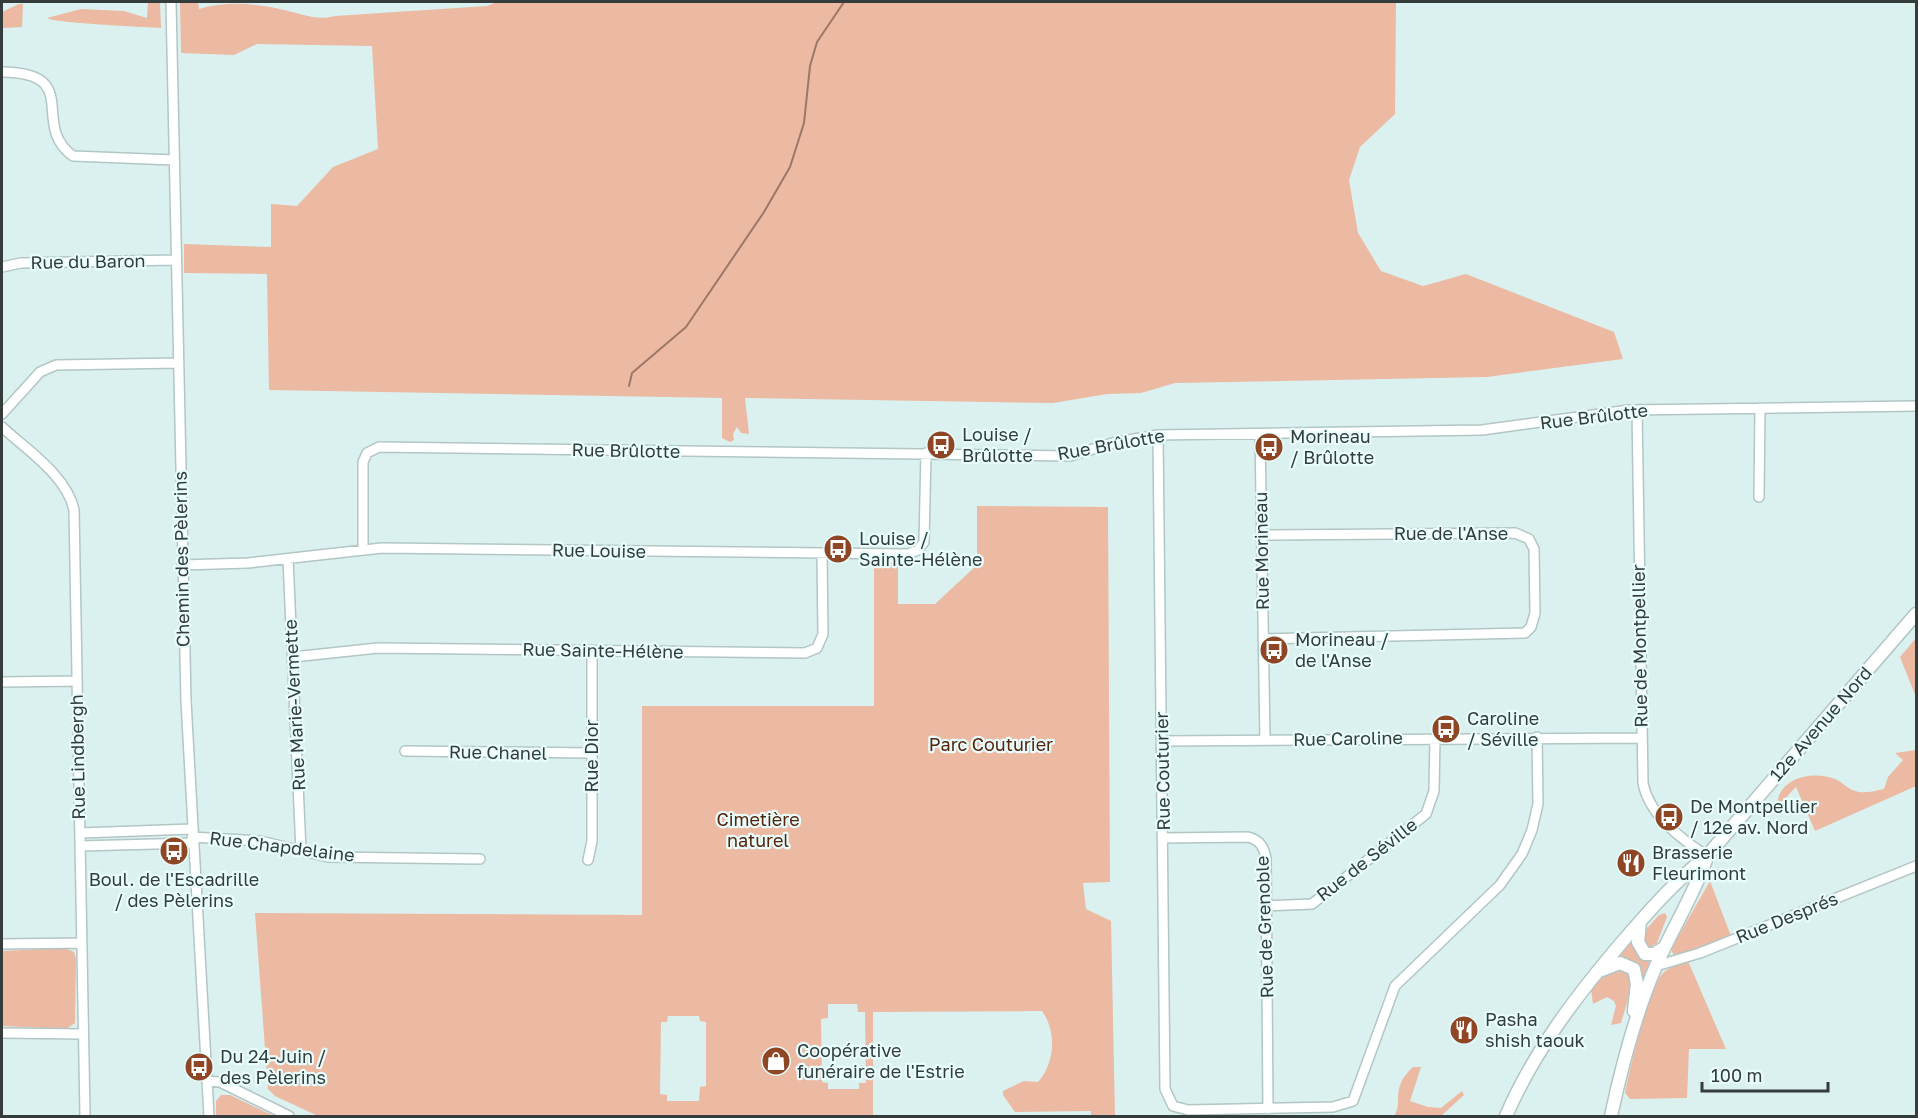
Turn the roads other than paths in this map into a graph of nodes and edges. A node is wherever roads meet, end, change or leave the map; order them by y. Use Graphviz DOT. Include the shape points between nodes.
graph roads {
  1 [pos="171,2"];
  2 [pos="2,72"];
  3 [pos="174,160"];
  4 [pos="176,260"];
  5 [pos="2,267"];
  6 [pos="178,363"];
  7 [pos="1917,406"];
  8 [pos="1760,408"];
  9 [pos="1637,410"];
  10 [pos="2,414"];
  11 [pos="2,427"];
  12 [pos="1260,434"];
  13 [pos="1158,435"];
  14 [pos="926,453"];
  15 [pos="1759,497"];
  16 [pos="1262,535"];
  17 [pos="363,549"];
  18 [pos="822,554"];
  19 [pos="288,559"];
  20 [pos="182,565"];
  21 [pos="1917,614"];
  22 [pos="1263,639"];
  23 [pos="592,651"];
  24 [pos="293,657"];
  25 [pos="77,681"];
  26 [pos="2,682"];
  27 [pos="1537,737"];
  28 [pos="1435,738"];
  29 [pos="1641,738"];
  30 [pos="1265,740"];
  31 [pos="1163,741"];
  32 [pos="405,751"];
  33 [pos="591,753"];
  34 [pos="80,832"];
  35 [pos="192,837"];
  36 [pos="1164,838"];
  37 [pos="80,846"];
  38 [pos="302,851"];
  39 [pos="1707,856"];
  40 [pos="480,859"];
  41 [pos="588,860"];
  42 [pos="1917,866"];
  43 [pos="1267,906"];
  44 [pos="1641,921"];
  45 [pos="81,943"];
  46 [pos="2,944"];
  47 [pos="1665,947"];
  48 [pos="1656,966"];
  49 [pos="1593,976"];
  50 [pos="2,1033"];
  51 [pos="1631,1033"];
  52 [pos="83,1034"];
  53 [pos="207,1081"];
  54 [pos="1268,1108"];
  55 [pos="85,1116"];
  56 [pos="209,1116"];
  57 [pos="289,1116"];
  58 [pos="1506,1116"];
  59 [pos="1611,1116"];
  1 -- 3 [label="street, Chemin des Pèlerins"];
  2 -- 3 [label="street" via="23,72 43,81 52,98 54,134 73,156"];
  3 -- 4 [label="street, Chemin des Pèlerins"];
  4 -- 5 [label="street, Rue du Baron" via="21,263"];
  4 -- 6 [label="street, Chemin des Pèlerins"];
  6 -- 10 [label="street" via="56,365 40,372"];
  6 -- 20 [label="street, Chemin des Pèlerins"];
  7 -- 8 [label="street, Rue Brûlotte"];
  8 -- 9 [label="street, Rue Brûlotte"];
  8 -- 15 [label="street"];
  9 -- 12 [label="street, Rue Brûlotte" via="1491,429"];
  9 -- 29 [label="street, Rue de Montpellier"];
  11 -- 25 [label="street, Rue Lindbergh" via="61,482 73,502"];
  12 -- 13 [label="street, Rue Brûlotte"];
  12 -- 16 [label="street, Rue Morineau"];
  13 -- 14 [label="street, Rue Brûlotte" via="1070,456"];
  13 -- 31 [label="street, Rue Couturier"];
  14 -- 17 [label="street, Rue Brûlotte" via="379,447 367,453 363,462"];
  14 -- 18 [label="street, Rue Louise" via="924,542 918,550 901,554"];
  16 -- 22 [label="street, Rue Morineau"];
  16 -- 22 [label="street, Rue de l'Anse" via="1515,533 1529,538 1534,555 1534,620 1525,633"];
  17 -- 18 [label="street, Rue Louise"];
  17 -- 19 [label="street, Rue Louise"];
  18 -- 23 [label="street, Rue Sainte-Hélène" via="823,634 821,643 811,652"];
  19 -- 20 [label="street, Rue Louise"];
  19 -- 24 [label="street, Rue Marie-Vermette"];
  20 -- 35 [label="street, Chemin des Pèlerins"];
  21 -- 39 [label="main road, 12e Avenue Nord"];
  22 -- 30 [label="street, Rue Morineau"];
  23 -- 24 [label="street, Rue Sainte-Hélène" via="378,648"];
  23 -- 33 [label="street, Rue Dior"];
  24 -- 38 [label="street, Rue Marie-Vermette"];
  25 -- 26 [label="street"];
  25 -- 34 [label="street, Rue Lindbergh"];
  27 -- 28 [label="street, Rue Caroline"];
  27 -- 29 [label="street, Rue Caroline"];
  27 -- 54 [label="street" via="1538,804 1522,854 1500,885 1395,986 1353,1101 1333,1107"];
  28 -- 30 [label="street, Rue Caroline"];
  28 -- 43 [label="street, Rue de Séville" via="1434,791 1426,814 1312,904"];
  29 -- 39 [label="street, Rue de Montpellier" via="1648,802 1688,843"];
  30 -- 31 [label="street, Rue Caroline"];
  31 -- 36 [label="street, Rue Couturier"];
  32 -- 33 [label="street, Rue Chanel"];
  33 -- 41 [label="street, Rue Dior" via="592,840"];
  34 -- 35 [label="street"];
  34 -- 37 [label="street, Rue Lindbergh"];
  35 -- 37 [label="street"];
  35 -- 38 [label="street, Rue Chapdelaine" via="249,839"];
  35 -- 53 [label="street, Chemin des Pèlerins"];
  36 -- 43 [label="street, Rue de Grenoble" via="1256,839 1264,848 1266,859"];
  36 -- 54 [label="street, Rue Couturier" via="1165,1089 1173,1106 1188,1110"];
  37 -- 45 [label="street, Rue Lindbergh"];
  38 -- 40 [label="street, Rue Chapdelaine" via="328,857"];
  39 -- 44 [label="main road, 12e Avenue Nord" via="1681,876"];
  39 -- 47 [label="main road" via="1698,884"];
  42 -- 48 [label="street, Rue Després" via="1701,953"];
  43 -- 54 [label="street, Rue de Grenoble"];
  44 -- 47 [label="main road" via="1640,949 1648,955"];
  44 -- 49 [label="main road, 12e Avenue Nord"];
  45 -- 46 [label="street"];
  45 -- 52 [label="street, Rue Lindbergh"];
  47 -- 48 [label="main road"];
  48 -- 51 [label="main road"];
  49 -- 51 [label="main road" via="1615,963 1625,963 1634,969 1637,984"];
  49 -- 58 [label="main road, 12e Avenue Nord" via="1550,1033"];
  50 -- 52 [label="street"];
  51 -- 59 [label="main road"];
  52 -- 55 [label="street, Rue Lindbergh"];
  53 -- 56 [label="street, Chemin des Pèlerins"];
  53 -- 57 [label="street" via="220,1082"];
}
